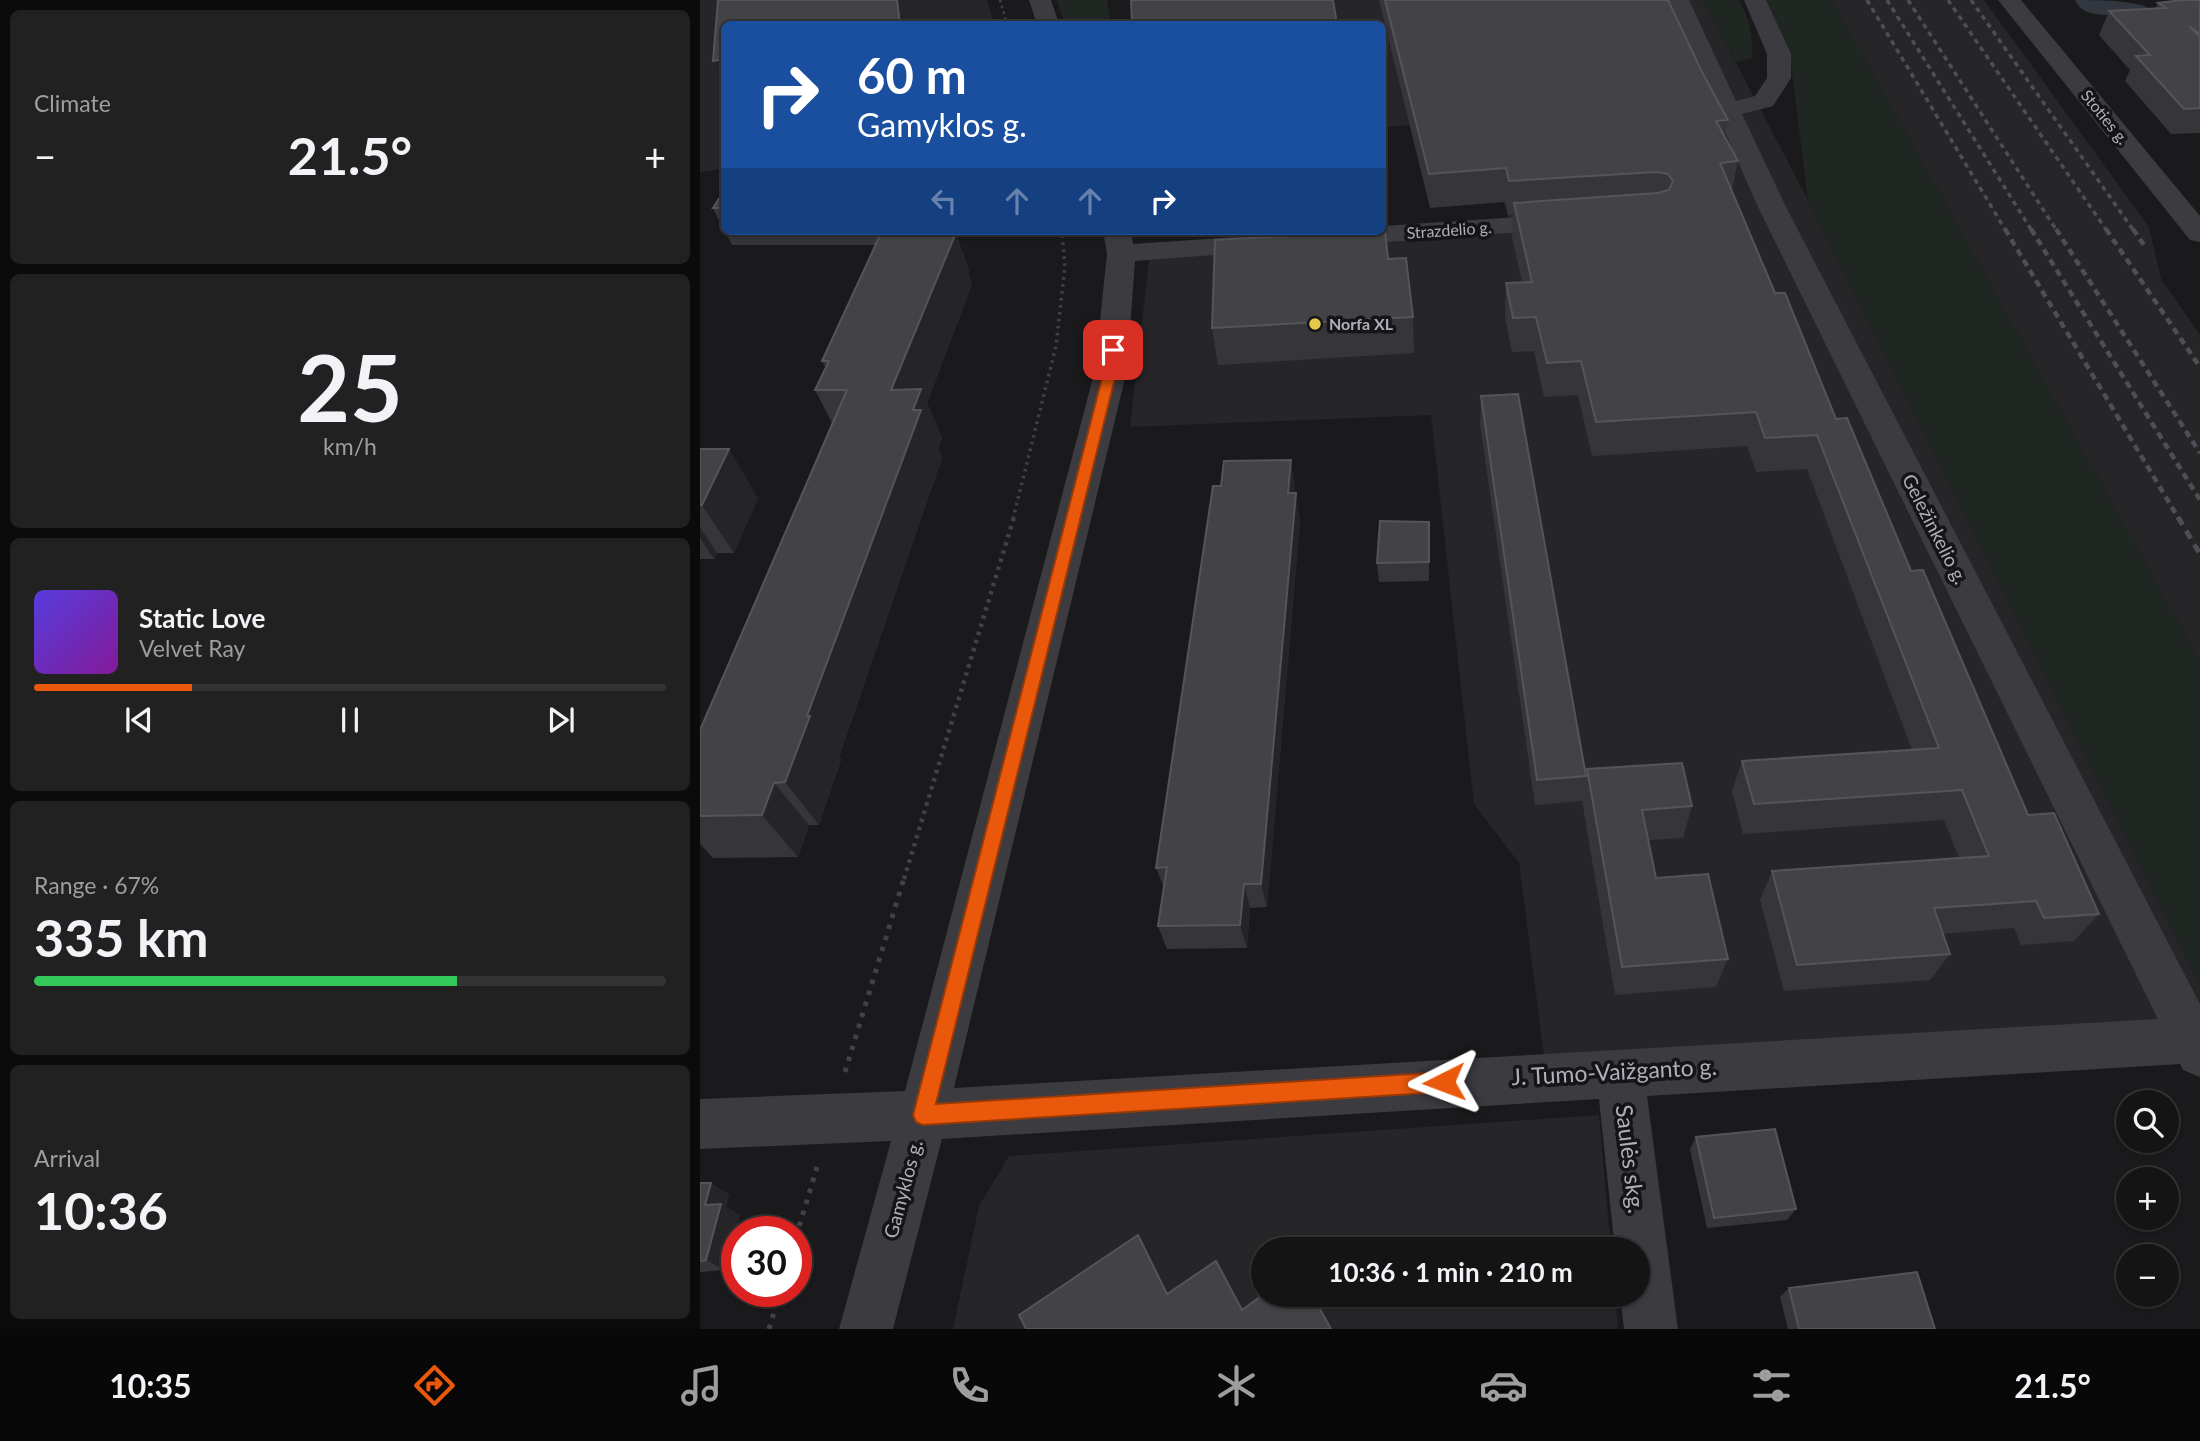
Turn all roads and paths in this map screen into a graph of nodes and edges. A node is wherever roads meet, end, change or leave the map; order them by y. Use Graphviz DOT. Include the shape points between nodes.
graph roads {
  1 [pos="1000,0"];
  2 [pos="1040,0"];
  3 [pos="1678,0"];
  4 [pos="1755,0"];
  5 [pos="2009,0"];
  6 [pos="1006,21"];
  7 [pos="1047,21"];
  8 [pos="1728,110"];
  9 [pos="1598,220"];
  10 [pos="2199,232"];
  11 [pos="1386,234"];
  12 [pos="1062,235"];
  13 [pos="1378,235"];
  14 [pos="1119,242"];
  15 [pos="2197,1046"];
  16 [pos="1620,1072"];
  17 [pos="923,1115"];
  18 [pos="831,1118"];
  19 [pos="700,1124"];
  20 [pos="802,1216"];
  21 [pos="776,1307"];
  22 [pos="769,1329"];
  23 [pos="866,1329"];
  24 [pos="1651,1329"];
  1 -- 6 [label="path"];
  2 -- 7 [label="street"];
  3 -- 8 [label="street, Geležinkelio g."];
  4 -- 8 [label="street" via="1779,54 1779,78 1763,101"];
  5 -- 10 [label="street, Stoties g."];
  8 -- 15 [label="street, Geležinkelio g." via="1772,207"];
  9 -- 11 [label="street, Strazdelio g."];
  12 -- 18 [label="path" via="1065,266 1056,346 1020,496"];
  13 -- 14 [label="street, Strazdelio g."];
  14 -- 17 [label="street, Gamyklos g." via="1111,370"];
  15 -- 16 [label="street, J. Tumo-Vaižganto g."];
  16 -- 17 [label="street, J. Tumo-Vaižganto g."];
  16 -- 24 [label="street, Saulės skg."];
  17 -- 18 [label="street, J. Tumo-Vaižganto g."];
  17 -- 23 [label="street, Gamyklos g."];
  18 -- 19 [label="street, J. Tumo-Vaižganto g."];
  18 -- 20 [label="path"];
  21 -- 22 [label="path"];
}
